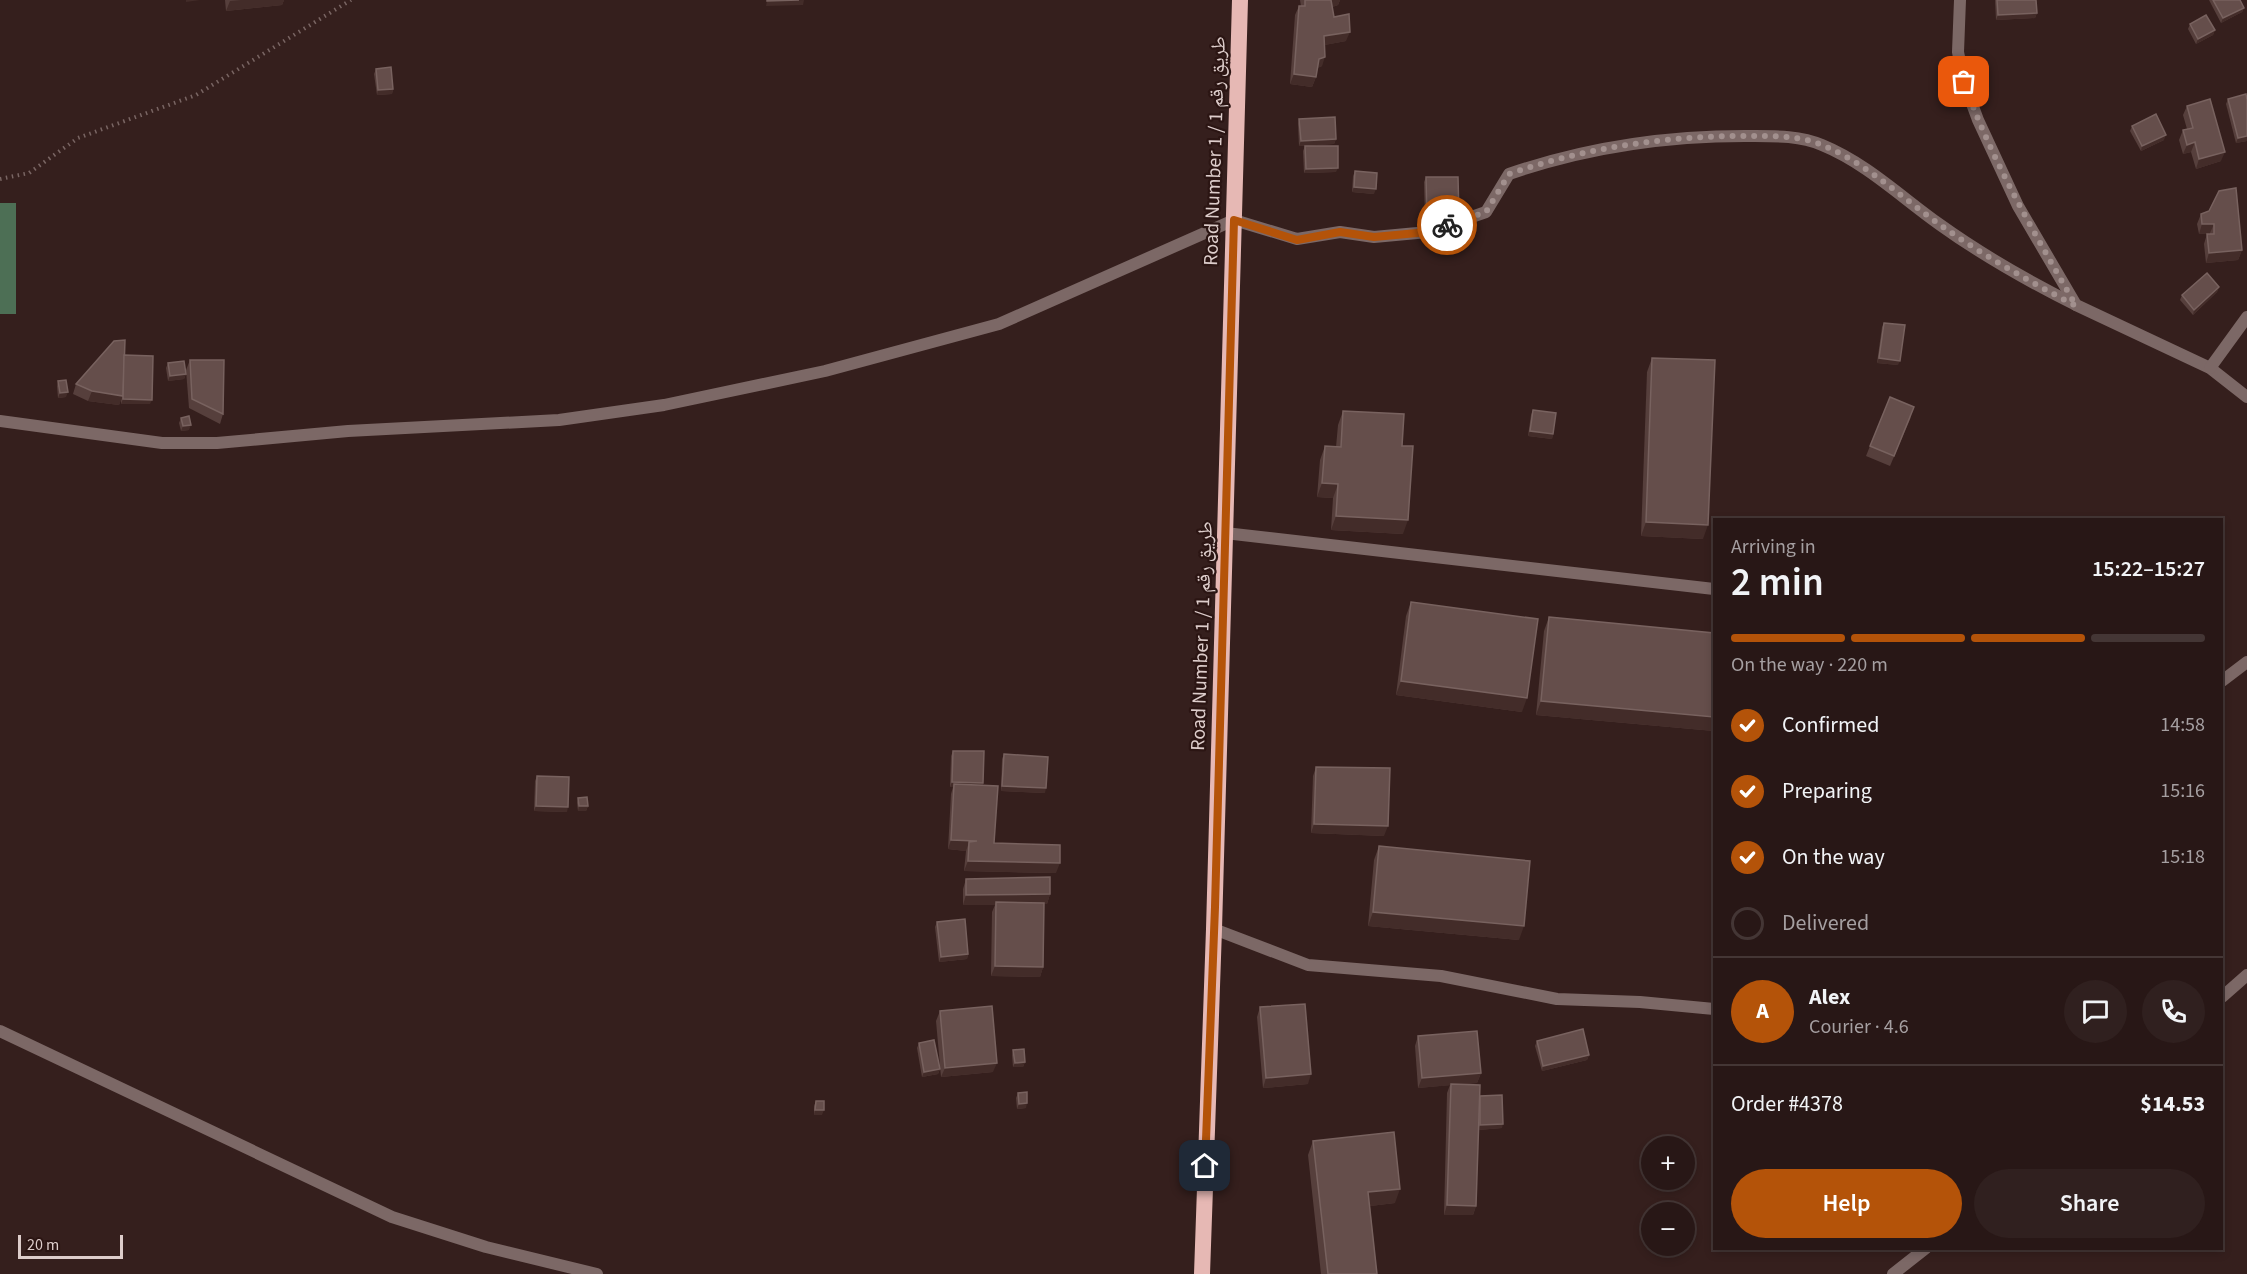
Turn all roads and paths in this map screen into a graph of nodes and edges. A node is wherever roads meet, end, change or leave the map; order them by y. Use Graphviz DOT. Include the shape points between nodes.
graph roads {
  1 [pos="351,0"];
  2 [pos="1240,0"];
  3 [pos="1960,0"];
  4 [pos="0,179"];
  5 [pos="1234,220"];
  6 [pos="2076,306"];
  7 [pos="2247,317"];
  8 [pos="2210,368"];
  9 [pos="2247,397"];
  10 [pos="0,421"];
  11 [pos="1226,533"];
  12 [pos="1713,589"];
  13 [pos="2247,662"];
  14 [pos="2223,680"];
  15 [pos="1214,929"];
  16 [pos="2247,975"];
  17 [pos="2223,996"];
  18 [pos="1713,1009"];
  19 [pos="0,1031"];
  20 [pos="1923,1250"];
  21 [pos="597,1274"];
  22 [pos="1202,1274"];
  23 [pos="1893,1274"];
  1 -- 4 [label="path" via="196,94 78,138 29,173"];
  2 -- 5 [label="highway, Road Number 1 / طريق رقم 1"];
  3 -- 6 [label="street" via="1958,52 1978,120 2018,206"];
  5 -- 6 [label="street" via="1297,240 1340,232 1374,237 1428,232 1486,212 1509,174 1543,162 1658,141 1782,136 1821,144 1852,160 1981,252"];
  5 -- 10 [label="street" via="999,324 825,371 664,405 559,420 348,431 217,443 162,443"];
  5 -- 11 [label="highway, Road Number 1 / طريق رقم 1"];
  6 -- 8 [label="street"];
  7 -- 8 [label="street"];
  8 -- 9 [label="street"];
  11 -- 12 [label="street"];
  11 -- 15 [label="highway, Road Number 1 / طريق رقم 1"];
  13 -- 14 [label="street"];
  15 -- 18 [label="street" via="1308,965 1441,976 1557,999"];
  15 -- 22 [label="highway, Road Number 1 / طريق رقم 1"];
  16 -- 17 [label="street"];
  19 -- 21 [label="street" via="393,1217 467,1242"];
  20 -- 23 [label="street"];
}
